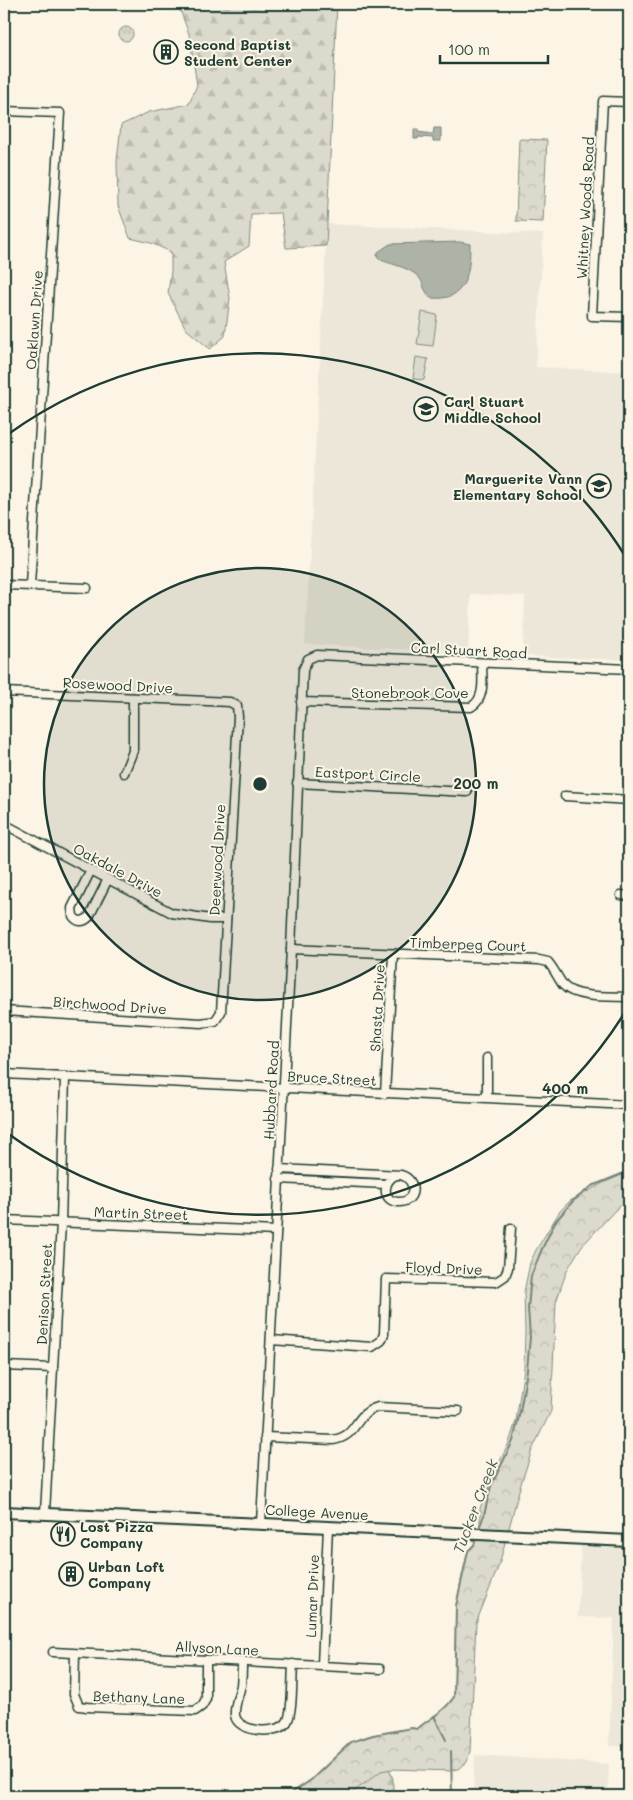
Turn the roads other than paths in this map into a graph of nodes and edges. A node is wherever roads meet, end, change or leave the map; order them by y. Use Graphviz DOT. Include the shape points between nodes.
graph roads {
  1 [pos="629,102"];
  2 [pos="4,111"];
  3 [pos="629,317"];
  4 [pos="4,585"];
  5 [pos="30,585"];
  6 [pos="87,588"];
  7 [pos="308,659"];
  8 [pos="482,663"];
  9 [pos="629,669"];
  10 [pos="4,692"];
  11 [pos="133,698"];
  12 [pos="230,702"];
  13 [pos="301,702"];
  14 [pos="124,773"];
  15 [pos="297,783"];
  16 [pos="467,792"];
  17 [pos="565,796"];
  18 [pos="629,800"];
  19 [pos="4,824"];
  20 [pos="91,870"];
  21 [pos="108,879"];
  22 [pos="226,919"];
  23 [pos="291,949"];
  24 [pos="393,954"];
  25 [pos="629,997"];
  26 [pos="4,1011"];
  27 [pos="215,1021"];
  28 [pos="487,1058"];
  29 [pos="4,1074"];
  30 [pos="65,1077"];
  31 [pos="283,1088"];
  32 [pos="385,1094"];
  33 [pos="486,1098"];
  34 [pos="629,1105"];
  35 [pos="279,1169"];
  36 [pos="396,1175"];
  37 [pos="278,1179"];
  38 [pos="386,1184"];
  39 [pos="4,1220"];
  40 [pos="60,1223"];
  41 [pos="511,1228"];
  42 [pos="276,1231"];
  43 [pos="271,1340"];
  44 [pos="4,1366"];
  45 [pos="53,1368"];
  46 [pos="458,1410"];
  47 [pos="265,1437"];
  48 [pos="4,1512"];
  49 [pos="45,1513"];
  50 [pos="262,1523"];
  51 [pos="328,1527"];
  52 [pos="629,1541"];
  53 [pos="53,1652"];
  54 [pos="75,1654"];
  55 [pos="206,1660"];
  56 [pos="242,1662"];
  57 [pos="293,1664"];
  58 [pos="322,1666"];
  59 [pos="380,1669"];
  1 -- 3 [label="street, Whitney Woods Road" via="603,101 592,316"];
  2 -- 5 [label="street, Oaklawn Drive" via="60,113"];
  4 -- 5 [label="street"];
  5 -- 6 [label="street"];
  7 -- 8 [label="street, Carl Stuart Road" via="317,655"];
  7 -- 13 [label="street, Hubbard Road" via="303,670"];
  8 -- 9 [label="street, Carl Stuart Road"];
  8 -- 13 [label="street, Stonebrook Cove" via="481,695 471,707"];
  10 -- 11 [label="street, Rosewood Drive"];
  11 -- 12 [label="street, Rosewood Drive"];
  11 -- 14 [label="street" via="133,751"];
  12 -- 22 [label="street, Deerwood Drive" via="237,706 238,717"];
  13 -- 15 [label="street, Hubbard Road"];
  15 -- 16 [label="street, Eastport Circle"];
  15 -- 23 [label="street, Hubbard Road"];
  17 -- 18 [label="street"];
  19 -- 20 [label="street, Oakdale Drive"];
  20 -- 21 [label="street, Oakdale Drive"];
  20 -- 21 [label="street" via="72,908 72,916 78,921 89,917"];
  21 -- 22 [label="street, Oakdale Drive" via="172,913"];
  22 -- 27 [label="street, Deerwood Drive" via="221,1012"];
  23 -- 24 [label="street, Timberpeg Court"];
  23 -- 31 [label="street, Hubbard Road"];
  24 -- 25 [label="street, Timberpeg Court" via="539,960 548,962 564,987 574,993"];
  24 -- 32 [label="street, Shasta Drive"];
  26 -- 27 [label="street, Birchwood Drive" via="201,1023"];
  28 -- 33 [label="street"];
  29 -- 30 [label="street, Bruce Street"];
  30 -- 31 [label="street, Bruce Street"];
  30 -- 40 [label="street, Denison Street"];
  31 -- 32 [label="street, Bruce Street"];
  31 -- 35 [label="street, Hubbard Road"];
  32 -- 33 [label="street, Bruce Street"];
  33 -- 34 [label="street, Bruce Street"];
  35 -- 36 [label="street"];
  35 -- 37 [label="street, Hubbard Road"];
  36 -- 38 [label="street"];
  36 -- 38 [label="street" via="405,1176 412,1183 413,1192 408,1200 391,1200 386,1193"];
  37 -- 38 [label="street"];
  37 -- 42 [label="street, Hubbard Road"];
  39 -- 40 [label="street, Martin Street"];
  40 -- 42 [label="street, Martin Street"];
  40 -- 45 [label="street, Denison Street"];
  41 -- 43 [label="street, Floyd Drive" via="508,1268 505,1276 496,1282 386,1279 384,1334 372,1347"];
  42 -- 43 [label="street, Hubbard Road"];
  43 -- 47 [label="street, Hubbard Road"];
  44 -- 45 [label="street"];
  45 -- 49 [label="street, Denison Street"];
  46 -- 47 [label="street" via="378,1407 368,1410 343,1439"];
  47 -- 50 [label="street, Hubbard Road"];
  48 -- 49 [label="street, College Avenue"];
  49 -- 50 [label="street, College Avenue"];
  50 -- 51 [label="street, College Avenue"];
  51 -- 52 [label="street, College Avenue"];
  51 -- 58 [label="street, Lumar Drive"];
  53 -- 54 [label="street, Allyson Lane"];
  54 -- 55 [label="street, Allyson Lane"];
  54 -- 55 [label="street, Bethany Lane" via="74,1694 79,1706 87,1708 195,1711 206,1699"];
  55 -- 56 [label="street, Allyson Lane"];
  56 -- 57 [label="street, Allyson Lane"];
  56 -- 57 [label="street" via="235,1713 237,1722 243,1727 272,1730 282,1727 289,1718"];
  57 -- 58 [label="street, Allyson Lane"];
  58 -- 59 [label="street, Allyson Lane"];
}
